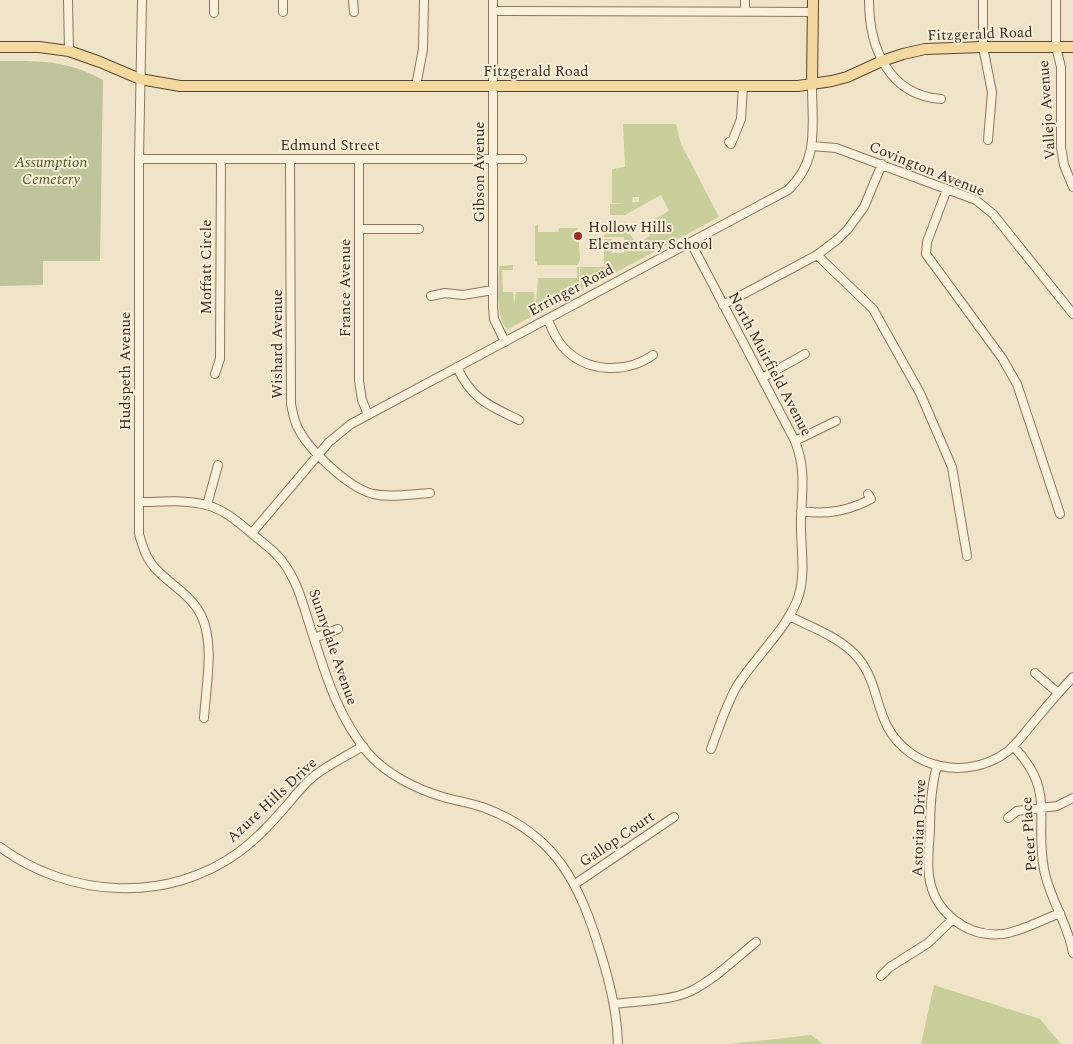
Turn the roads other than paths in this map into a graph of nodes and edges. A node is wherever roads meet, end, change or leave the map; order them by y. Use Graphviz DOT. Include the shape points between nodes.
graph roads {
  1 [pos="68,0"];
  2 [pos="142,0"];
  3 [pos="214,0"];
  4 [pos="283,0"];
  5 [pos="354,0"];
  6 [pos="424,0"];
  7 [pos="493,0"];
  8 [pos="745,0"];
  9 [pos="813,0"];
  10 [pos="869,0"];
  11 [pos="983,0"];
  12 [pos="1056,0"];
  13 [pos="493,11"];
  14 [pos="745,11"];
  15 [pos="214,12"];
  16 [pos="283,12"];
  17 [pos="354,12"];
  18 [pos="813,12"];
  19 [pos="0,47"];
  20 [pos="983,47"];
  21 [pos="1056,47"];
  22 [pos="1073,47"];
  23 [pos="69,51"];
  24 [pos="882,61"];
  25 [pos="140,78"];
  26 [pos="812,84"];
  27 [pos="416,86"];
  28 [pos="493,86"];
  29 [pos="743,86"];
  30 [pos="941,99"];
  31 [pos="988,140"];
  32 [pos="729,142"];
  33 [pos="812,146"];
  34 [pos="139,159"];
  35 [pos="221,159"];
  36 [pos="290,159"];
  37 [pos="359,159"];
  38 [pos="493,159"];
  39 [pos="522,159"];
  40 [pos="882,164"];
  41 [pos="1073,187"];
  42 [pos="947,188"];
  43 [pos="359,229"];
  44 [pos="420,229"];
  45 [pos="690,243"];
  46 [pos="816,255"];
  47 [pos="493,290"];
  48 [pos="431,296"];
  49 [pos="723,305"];
  50 [pos="1073,314"];
  51 [pos="548,320"];
  52 [pos="505,342"];
  53 [pos="805,354"];
  54 [pos="652,355"];
  55 [pos="457,367"];
  56 [pos="215,374"];
  57 [pos="762,378"];
  58 [pos="368,415"];
  59 [pos="519,420"];
  60 [pos="836,421"];
  61 [pos="795,441"];
  62 [pos="318,454"];
  63 [pos="218,465"];
  64 [pos="430,492"];
  65 [pos="868,494"];
  66 [pos="139,502"];
  67 [pos="207,505"];
  68 [pos="801,511"];
  69 [pos="1060,514"];
  70 [pos="252,533"];
  71 [pos="967,556"];
  72 [pos="789,616"];
  73 [pos="338,630"];
  74 [pos="314,638"];
  75 [pos="1035,672"];
  76 [pos="1073,677"];
  77 [pos="1058,692"];
  78 [pos="204,718"];
  79 [pos="363,746"];
  80 [pos="1013,746"];
  81 [pos="711,749"];
  82 [pos="936,766"];
  83 [pos="1073,798"];
  84 [pos="1042,808"];
  85 [pos="674,817"];
  86 [pos="1008,818"];
  87 [pos="0,847"];
  88 [pos="575,884"];
  89 [pos="1060,913"];
  90 [pos="953,919"];
  91 [pos="756,942"];
  92 [pos="1073,953"];
  93 [pos="881,976"];
  94 [pos="615,1004"];
  95 [pos="618,1044"];
  1 -- 23 [label="street"];
  2 -- 25 [label="street, Hudspeth Avenue"];
  3 -- 15 [label="street"];
  4 -- 16 [label="street"];
  5 -- 17 [label="street"];
  6 -- 27 [label="street" via="423,49"];
  7 -- 13 [label="street, Gibson Avenue"];
  8 -- 14 [label="street"];
  9 -- 18 [label="main road, Erringer Road"];
  10 -- 24 [label="street" via="870,27"];
  11 -- 20 [label="street"];
  12 -- 21 [label="street, Vallejo Avenue"];
  13 -- 14 [label="street"];
  13 -- 28 [label="street, Gibson Avenue"];
  14 -- 18 [label="street"];
  18 -- 26 [label="main road, Erringer Road"];
  19 -- 23 [label="main road, Fitzgerald Road"];
  20 -- 21 [label="main road, Fitzgerald Road"];
  20 -- 24 [label="main road, Fitzgerald Road" via="925,49"];
  20 -- 31 [label="street" via="992,92"];
  21 -- 22 [label="main road, Fitzgerald Road"];
  21 -- 41 [label="street, Vallejo Avenue" via="1061,68 1061,147"];
  23 -- 25 [label="main road, Fitzgerald Road"];
  24 -- 26 [label="main road, Fitzgerald Road" via="847,77"];
  24 -- 30 [label="street" via="892,76 907,89 926,98"];
  25 -- 27 [label="main road, Fitzgerald Road" via="180,86"];
  25 -- 34 [label="street, Hudspeth Avenue"];
  26 -- 29 [label="main road, Fitzgerald Road"];
  26 -- 33 [label="street, Erringer Road"];
  27 -- 28 [label="main road, Fitzgerald Road"];
  28 -- 29 [label="main road, Fitzgerald Road"];
  28 -- 38 [label="street, Gibson Avenue"];
  29 -- 32 [label="street" via="741,119 732,144"];
  33 -- 40 [label="street, Covington Avenue" via="836,148"];
  33 -- 45 [label="street, Erringer Road" via="805,170 788,190"];
  34 -- 35 [label="street, Edmund Street"];
  34 -- 66 [label="street, Hudspeth Avenue"];
  35 -- 36 [label="street, Edmund Street"];
  35 -- 56 [label="street, Moffatt Circle" via="220,359"];
  36 -- 37 [label="street, Edmund Street"];
  36 -- 62 [label="street, Wishard Avenue" via="291,404 299,430"];
  37 -- 38 [label="street, Edmund Street"];
  37 -- 43 [label="street, France Avenue"];
  38 -- 39 [label="street, Edmund Street"];
  38 -- 47 [label="street, Gibson Avenue"];
  40 -- 42 [label="street, Covington Avenue"];
  40 -- 46 [label="street" via="857,218 838,239"];
  42 -- 50 [label="street, Covington Avenue" via="976,200 993,214"];
  42 -- 69 [label="street" via="927,242 926,254 1002,358 1017,384"];
  43 -- 44 [label="street"];
  43 -- 58 [label="street, France Avenue" via="359,380"];
  45 -- 49 [label="street, North Muirfield Avenue"];
  45 -- 51 [label="street, Erringer Road"];
  46 -- 49 [label="street"];
  46 -- 71 [label="street" via="873,309 920,393 952,467"];
  47 -- 48 [label="street"];
  47 -- 52 [label="street, Gibson Avenue" via="494,319"];
  49 -- 57 [label="street, North Muirfield Avenue"];
  51 -- 52 [label="street, Erringer Road"];
  51 -- 54 [label="street" via="564,348 591,366 623,368"];
  52 -- 55 [label="street, Erringer Road"];
  53 -- 57 [label="street"];
  55 -- 58 [label="street, Erringer Road"];
  55 -- 59 [label="street" via="479,398"];
  57 -- 61 [label="street, North Muirfield Avenue"];
  58 -- 62 [label="street, Erringer Road" via="339,433"];
  60 -- 61 [label="street"];
  61 -- 68 [label="street, North Muirfield Avenue" via="803,469"];
  62 -- 64 [label="street, Wishard Avenue" via="347,481 364,491 382,495"];
  62 -- 70 [label="street, Erringer Road"];
  63 -- 67 [label="street"];
  65 -- 68 [label="street" via="870,499 844,510"];
  66 -- 67 [label="street, Sunnydale Avenue"];
  66 -- 78 [label="street, Hudspeth Avenue" via="139,534 147,556 158,571 193,602 205,626 208,646"];
  67 -- 70 [label="street, Sunnydale Avenue" via="228,515"];
  68 -- 72 [label="street, North Muirfield Avenue" via="801,585"];
  70 -- 74 [label="street, Sunnydale Avenue" via="277,555 294,579"];
  72 -- 81 [label="street, North Muirfield Avenue" via="738,685"];
  72 -- 82 [label="street" via="837,640 854,653 867,670 883,718 894,737 908,752"];
  73 -- 74 [label="street"];
  74 -- 79 [label="street, Sunnydale Avenue" via="341,713"];
  75 -- 77 [label="street"];
  76 -- 77 [label="street"];
  77 -- 80 [label="street"];
  79 -- 87 [label="street, Azure Hills Drive" via="314,776 270,824 238,852 218,865 176,882 133,888 103,888 76,883 25,864"];
  79 -- 88 [label="street, Sunnydale Avenue" via="386,768 422,790 483,807 520,824 551,851"];
  80 -- 82 [label="street" via="981,765 960,768"];
  80 -- 84 [label="street, Peter Place" via="1033,772"];
  82 -- 90 [label="street, Astorian Drive" via="931,794 929,876 936,899"];
  83 -- 84 [label="street" via="1057,806"];
  84 -- 86 [label="street" via="1018,811"];
  84 -- 89 [label="street, Peter Place" via="1044,869"];
  85 -- 88 [label="street, Gallop Court"];
  88 -- 94 [label="street, Sunnydale Avenue" via="592,925"];
  89 -- 90 [label="street, Astorian Drive" via="1001,934 976,931"];
  89 -- 92 [label="street, Peter Place"];
  90 -- 93 [label="street" via="928,943"];
  91 -- 94 [label="street" via="690,991 671,997"];
  94 -- 95 [label="street, Sunnydale Avenue"];
}
